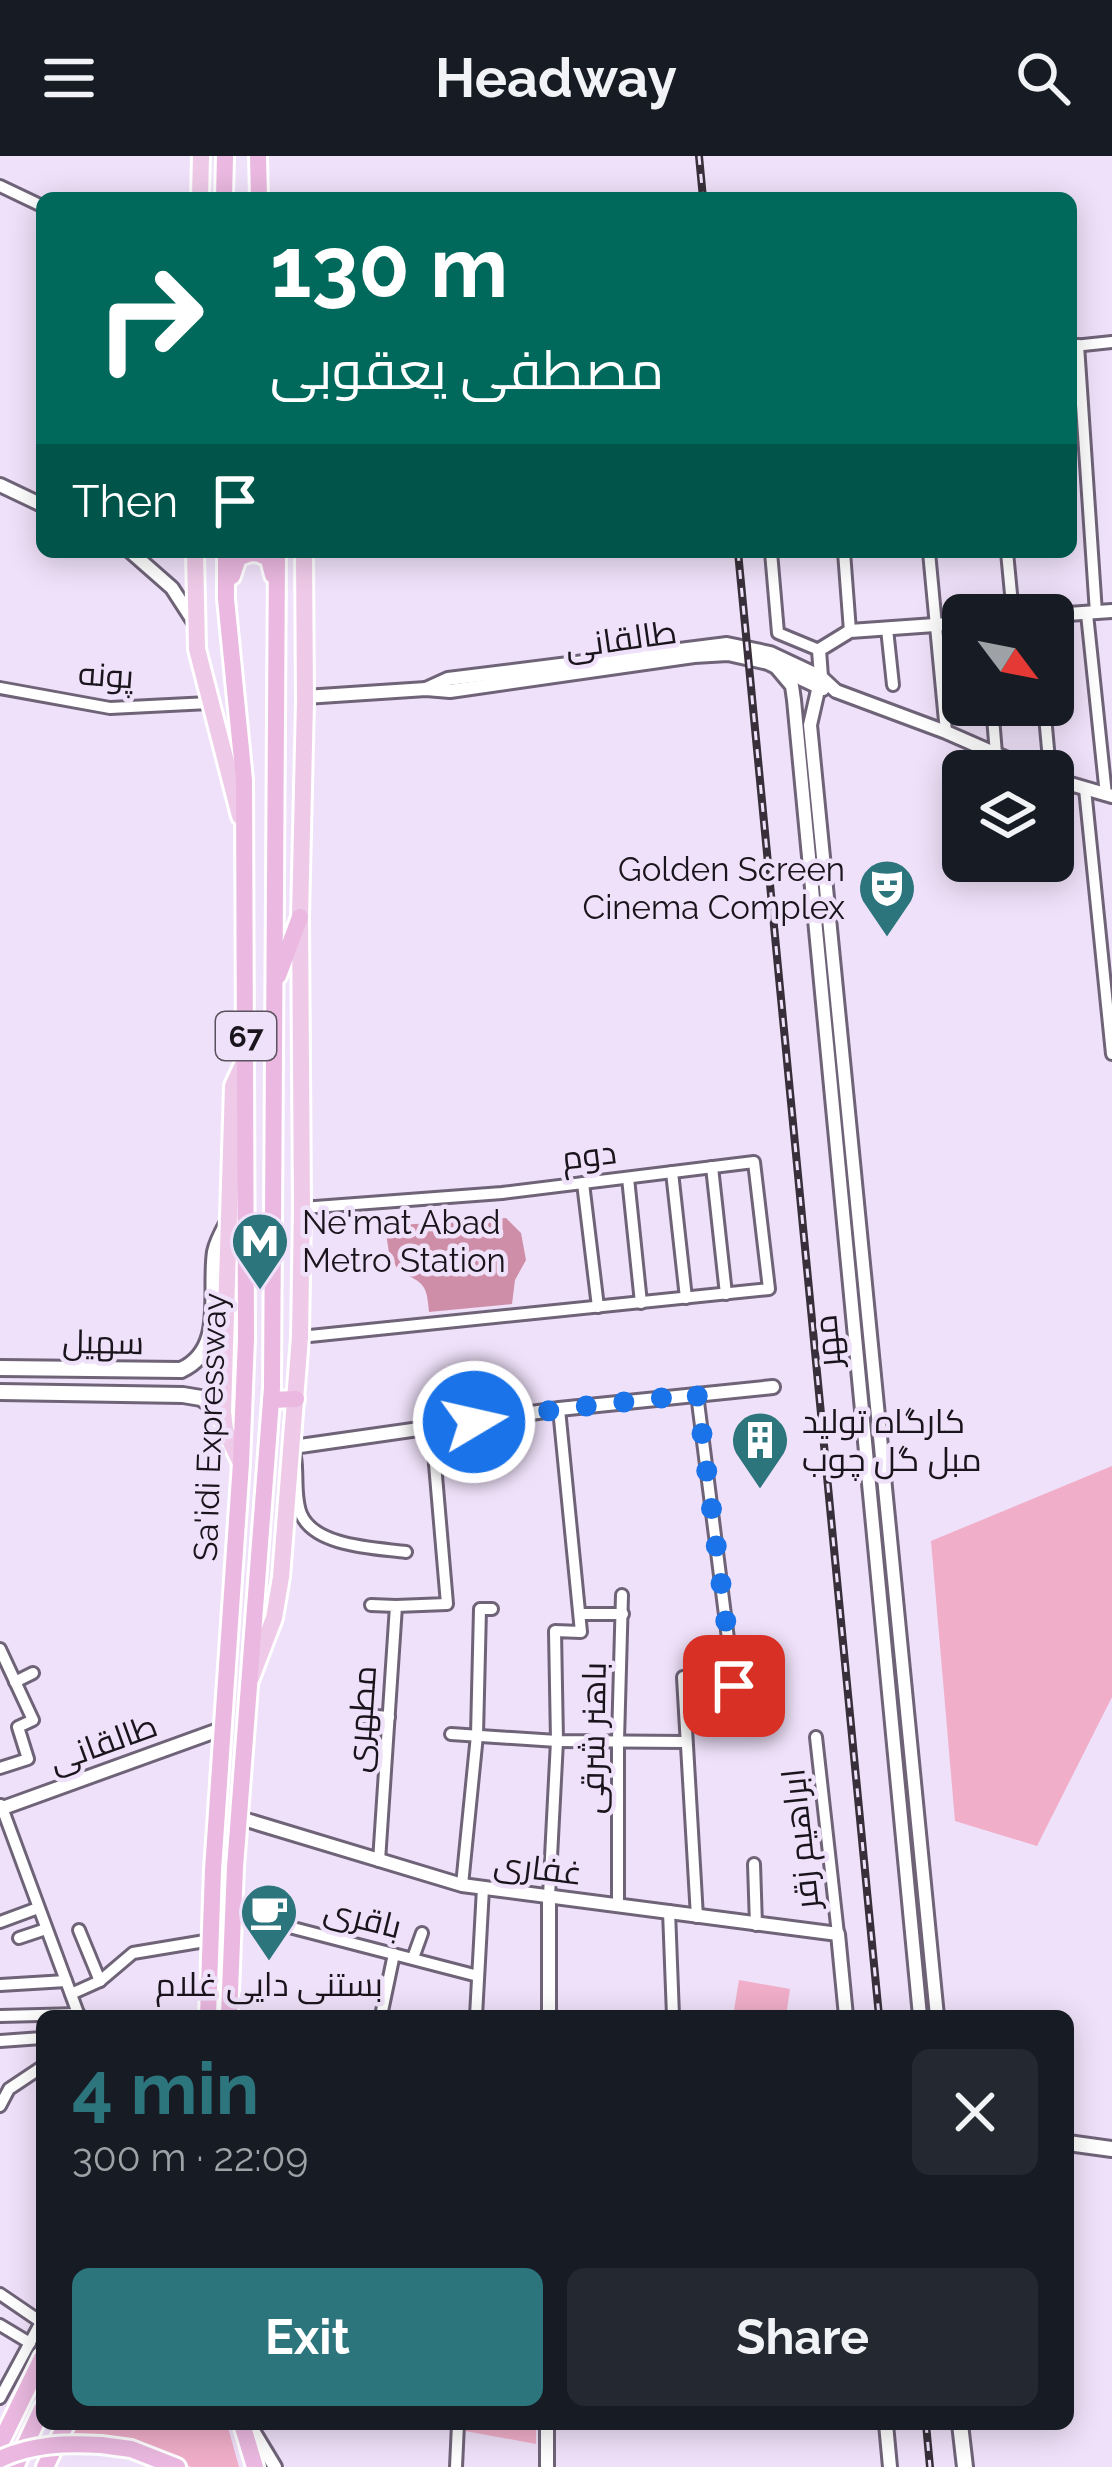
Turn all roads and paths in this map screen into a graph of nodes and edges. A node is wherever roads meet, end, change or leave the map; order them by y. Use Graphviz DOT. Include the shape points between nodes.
graph roads {
  1 [pos="201,156"];
  2 [pos="225,156"];
  3 [pos="258,156"];
  4 [pos="0,186"];
  5 [pos="200,192"];
  6 [pos="224,192"];
  7 [pos="260,192"];
  8 [pos="36,203"];
  9 [pos="1112,342"];
  10 [pos="1077,346"];
  11 [pos="1077,377"];
  12 [pos="0,485"];
  13 [pos="36,502"];
  14 [pos="138,558"];
  15 [pos="195,558"];
  16 [pos="226,558"];
  17 [pos="238,558"];
  18 [pos="268,558"];
  19 [pos="277,558"];
  20 [pos="304,558"];
  21 [pos="772,558"];
  22 [pos="844,558"];
  23 [pos="930,558"];
  24 [pos="1008,558"];
  25 [pos="278,593"];
  26 [pos="1011,594"];
  27 [pos="226,599"];
  28 [pos="1112,611"];
  29 [pos="1092,613"];
  30 [pos="1074,614"];
  31 [pos="195,623"];
  32 [pos="937,625"];
  33 [pos="942,625"];
  34 [pos="887,628"];
  35 [pos="850,631"];
  36 [pos="819,650"];
  37 [pos="776,668"];
  38 [pos="892,685"];
  39 [pos="0,688"];
  40 [pos="817,688"];
  41 [pos="426,689"];
  42 [pos="304,697"];
  43 [pos="794,700"];
  44 [pos="209,703"];
  45 [pos="946,732"];
  46 [pos="987,750"];
  47 [pos="1074,784"];
  48 [pos="1085,788"];
  49 [pos="1109,796"];
  50 [pos="244,832"];
  51 [pos="300,917"];
  52 [pos="822,918"];
  53 [pos="274,988"];
  54 [pos="1112,1054"];
  55 [pos="246,1058"];
  56 [pos="712,1167"];
  57 [pos="672,1172"];
  58 [pos="628,1178"];
  59 [pos="583,1183"];
  60 [pos="302,1208"];
  61 [pos="230,1218"];
  62 [pos="861,1248"];
  63 [pos="846,1251"];
  64 [pos="726,1294"];
  65 [pos="686,1298"];
  66 [pos="640,1303"];
  67 [pos="598,1307"];
  68 [pos="300,1337"];
  69 [pos="0,1368"];
  70 [pos="182,1370"];
  71 [pos="773,1387"];
  72 [pos="0,1392"];
  73 [pos="697,1394"];
  74 [pos="183,1395"];
  75 [pos="296,1399"];
  76 [pos="271,1400"];
  77 [pos="560,1409"];
  78 [pos="223,1412"];
  79 [pos="432,1429"];
  80 [pos="293,1448"];
  81 [pos="241,1463"];
  82 [pos="406,1552"];
  83 [pos="622,1595"];
  84 [pos="371,1605"];
  85 [pos="396,1606"];
  86 [pos="486,1609"];
  87 [pos="580,1614"];
  88 [pos="623,1614"];
  89 [pos="0,1649"];
  90 [pos="33,1673"];
  91 [pos="682,1677"];
  92 [pos="251,1679"];
  93 [pos="696,1680"];
  94 [pos="15,1682"];
  95 [pos="363,1715"];
  96 [pos="389,1717"];
  97 [pos="224,1728"];
  98 [pos="451,1734"];
  99 [pos="477,1735"];
  100 [pos="816,1737"];
  101 [pos="618,1740"];
  102 [pos="557,1741"];
  103 [pos="686,1742"];
  104 [pos="0,1768"];
  105 [pos="1,1806"];
  106 [pos="240,1818"];
  107 [pos="379,1861"];
  108 [pos="754,1864"];
  109 [pos="462,1885"];
  110 [pos="483,1888"];
  111 [pos="549,1896"];
  112 [pos="618,1906"];
  113 [pos="38,1908"];
  114 [pos="669,1911"];
  115 [pos="233,1917"];
  116 [pos="697,1917"];
  117 [pos="0,1922"];
  118 [pos="756,1925"];
  119 [pos="46,1929"];
  120 [pos="79,1930"];
  121 [pos="422,1933"];
  122 [pos="838,1934"];
  123 [pos="20,1938"];
  124 [pos="211,1940"];
  125 [pos="394,1954"];
  126 [pos="413,1958"];
  127 [pos="478,1976"];
  128 [pos="66,1981"];
  129 [pos="100,1982"];
  130 [pos="0,1985"];
  131 [pos="71,1994"];
  132 [pos="77,2010"];
  133 [pos="208,2010"];
  134 [pos="229,2010"];
  135 [pos="382,2010"];
  136 [pos="476,2010"];
  137 [pos="549,2010"];
  138 [pos="673,2010"];
  139 [pos="845,2010"];
  140 [pos="919,2010"];
  141 [pos="937,2010"];
  142 [pos="0,2016"];
  143 [pos="36,2016"];
  144 [pos="36,2038"];
  145 [pos="0,2041"];
  146 [pos="36,2070"];
  147 [pos="4,2087"];
  148 [pos="0,2106"];
  149 [pos="1074,2145"];
  150 [pos="1112,2149"];
  151 [pos="0,2294"];
  152 [pos="36,2319"];
  153 [pos="0,2326"];
  154 [pos="36,2350"];
  155 [pos="23,2394"];
  156 [pos="0,2398"];
  157 [pos="0,2420"];
  158 [pos="36,2422"];
  159 [pos="63,2430"];
  160 [pos="247,2430"];
  161 [pos="250,2430"];
  162 [pos="458,2430"];
  163 [pos="547,2430"];
  164 [pos="887,2430"];
  165 [pos="961,2430"];
  166 [pos="0,2444"];
  167 [pos="0,2459"];
  168 [pos="15,2467"];
  169 [pos="45,2467"];
  170 [pos="177,2467"];
  171 [pos="255,2467"];
  172 [pos="275,2467"];
  173 [pos="456,2467"];
  174 [pos="547,2467"];
  175 [pos="890,2467"];
  176 [pos="965,2467"];
  1 -- 5 [label="main road"];
  2 -- 6 [label="highway"];
  3 -- 7 [label="highway"];
  4 -- 8 [label="street"];
  9 -- 10 [label="street"];
  11 -- 29 [label="street"];
  12 -- 13 [label="street"];
  14 -- 31 [label="street"];
  15 -- 31 [label="main road"];
  16 -- 27 [label="highway, Sa'idi Expressway / 67"];
  17 -- 27 [label="highway"];
  18 -- 25 [label="highway"];
  19 -- 25 [label="highway, Sa'idi Expressway / 67"];
  20 -- 42 [label="main road"];
  21 -- 36 [label="street" via="778,632"];
  22 -- 35 [label="street"];
  23 -- 32 [label="street"];
  24 -- 26 [label="street"];
  25 -- 53 [label="highway, Sa'idi Expressway / 67"];
  27 -- 50 [label="highway, Sa'idi Expressway / 67"];
  28 -- 29 [label="street"];
  29 -- 30 [label="street"];
  29 -- 49 [label="street"];
  31 -- 44 [label="main road"];
  32 -- 33 [label="street"];
  32 -- 34 [label="street"];
  32 -- 45 [label="street"];
  34 -- 35 [label="street"];
  34 -- 38 [label="street"];
  35 -- 36 [label="street"];
  36 -- 40 [label="street"];
  37 -- 40 [label="street, طالقانی"];
  37 -- 41 [label="street, طالقانی" via="711,655"];
  37 -- 43 [label="street, مهر"];
  39 -- 44 [label="street, پونه" via="110,708"];
  40 -- 41 [label="street, طالقانی" via="770,652 727,644 448,679"];
  40 -- 43 [label="street"];
  40 -- 45 [label="street, طالقانی"];
  40 -- 52 [label="street, مهر" via="810,725"];
  41 -- 42 [label="street, طالقانی"];
  42 -- 51 [label="main road"];
  43 -- 52 [label="street, مهر"];
  44 -- 50 [label="main road"];
  45 -- 46 [label="street, طالقانی"];
  47 -- 48 [label="street"];
  48 -- 49 [label="street"];
  48 -- 54 [label="street"];
  50 -- 55 [label="highway, Sa'idi Expressway / 67"];
  51 -- 53 [label="highway"];
  51 -- 60 [label="main road"];
  52 -- 62 [label="street, مهر"];
  52 -- 63 [label="street, مهر"];
  53 -- 76 [label="highway, Sa'idi Expressway / 67"];
  55 -- 61 [label="main road" via="233,1086"];
  55 -- 81 [label="highway, Sa'idi Expressway / 67"];
  56 -- 57 [label="street, دوم"];
  56 -- 64 [label="street"];
  56 -- 64 [label="street, دوم" via="754,1162 769,1289"];
  57 -- 58 [label="street, دوم"];
  57 -- 65 [label="street"];
  58 -- 59 [label="street, دوم"];
  58 -- 66 [label="street"];
  59 -- 60 [label="street, دوم"];
  59 -- 67 [label="street"];
  60 -- 68 [label="main road"];
  61 -- 70 [label="main road, سهیل" via="215,1247 209,1340"];
  61 -- 78 [label="main road"];
  62 -- 63 [label="street"];
  62 -- 141 [label="street, مهر"];
  63 -- 140 [label="street, مهر"];
  64 -- 65 [label="street"];
  65 -- 66 [label="street"];
  66 -- 67 [label="street"];
  67 -- 68 [label="street"];
  68 -- 75 [label="main road"];
  69 -- 70 [label="main road, سهیل"];
  70 -- 74 [label="main road" via="194,1378"];
  71 -- 73 [label="street"];
  72 -- 74 [label="main road"];
  73 -- 77 [label="street"];
  73 -- 93 [label="street" via="734,1686"];
  74 -- 78 [label="main road"];
  75 -- 76 [label="highway"];
  75 -- 80 [label="main road"];
  76 -- 92 [label="highway, Sa'idi Expressway / 67"];
  77 -- 79 [label="street"];
  77 -- 87 [label="street"];
  78 -- 81 [label="main road"];
  79 -- 80 [label="street"];
  79 -- 85 [label="street" via="447,1604"];
  80 -- 82 [label="street" via="310,1527 346,1544"];
  80 -- 92 [label="main road" via="274,1618"];
  81 -- 97 [label="highway, Sa'idi Expressway / 67"];
  83 -- 88 [label="street"];
  84 -- 85 [label="street"];
  85 -- 96 [label="street, مطهری"];
  86 -- 99 [label="street"];
  87 -- 88 [label="street, باهنر شرقی"];
  87 -- 102 [label="street" via="580,1632 555,1631"];
  88 -- 101 [label="street, باهنر شرقی"];
  89 -- 94 [label="street"];
  90 -- 94 [label="street"];
  91 -- 103 [label="street"];
  92 -- 106 [label="highway, Sa'idi Expressway / 67"];
  94 -- 104 [label="street" via="40,1718 18,1726 28,1759"];
  95 -- 96 [label="street"];
  96 -- 107 [label="street, مطهری"];
  97 -- 105 [label="street, طالقانی"];
  97 -- 124 [label="highway, Sa'idi Expressway / 67"];
  98 -- 99 [label="street"];
  99 -- 102 [label="street"];
  99 -- 109 [label="street"];
  100 -- 122 [label="street, ابراهیم زقر"];
  101 -- 102 [label="street"];
  101 -- 103 [label="street"];
  101 -- 112 [label="street, باهنر شرقی"];
  102 -- 111 [label="street"];
  103 -- 116 [label="street"];
  105 -- 113 [label="street"];
  106 -- 107 [label="street, غفاری"];
  106 -- 115 [label="highway, 67"];
  107 -- 109 [label="street, غفاری"];
  108 -- 118 [label="street"];
  109 -- 110 [label="street, غفاری"];
  110 -- 111 [label="street, غفاری"];
  110 -- 127 [label="street"];
  111 -- 112 [label="street, غفاری"];
  111 -- 137 [label="street"];
  112 -- 114 [label="street, غفاری"];
  113 -- 117 [label="street"];
  113 -- 119 [label="street"];
  114 -- 116 [label="street, غفاری"];
  114 -- 138 [label="street"];
  115 -- 125 [label="street, باقری"];
  115 -- 134 [label="highway, 67"];
  116 -- 118 [label="street, غفاری"];
  118 -- 122 [label="street, غفاری"];
  119 -- 123 [label="street"];
  119 -- 128 [label="street"];
  120 -- 129 [label="street"];
  121 -- 126 [label="street"];
  122 -- 139 [label="street"];
  124 -- 129 [label="street" via="133,1953"];
  124 -- 133 [label="highway, Sa'idi Expressway / 67"];
  125 -- 126 [label="street, باقری"];
  125 -- 135 [label="street"];
  126 -- 127 [label="street, باقری"];
  127 -- 136 [label="street"];
  128 -- 130 [label="street"];
  128 -- 131 [label="street"];
  129 -- 131 [label="street"];
  131 -- 132 [label="street"];
  142 -- 143 [label="street"];
  144 -- 145 [label="street"];
  146 -- 147 [label="street"];
  147 -- 148 [label="street"];
  149 -- 150 [label="main road"];
  151 -- 152 [label="street"];
  153 -- 154 [label="street"];
  154 -- 155 [label="highway"];
  154 -- 156 [label="street"];
  155 -- 157 [label="street"];
  155 -- 166 [label="highway"];
  158 -- 168 [label="highway"];
  159 -- 169 [label="highway"];
  160 -- 171 [label="highway"];
  161 -- 172 [label="street"];
  162 -- 173 [label="street"];
  163 -- 174 [label="street"];
  164 -- 175 [label="street"];
  165 -- 176 [label="main road"];
  167 -- 170 [label="highway, bridge" via="66,2443 130,2449"];
}
